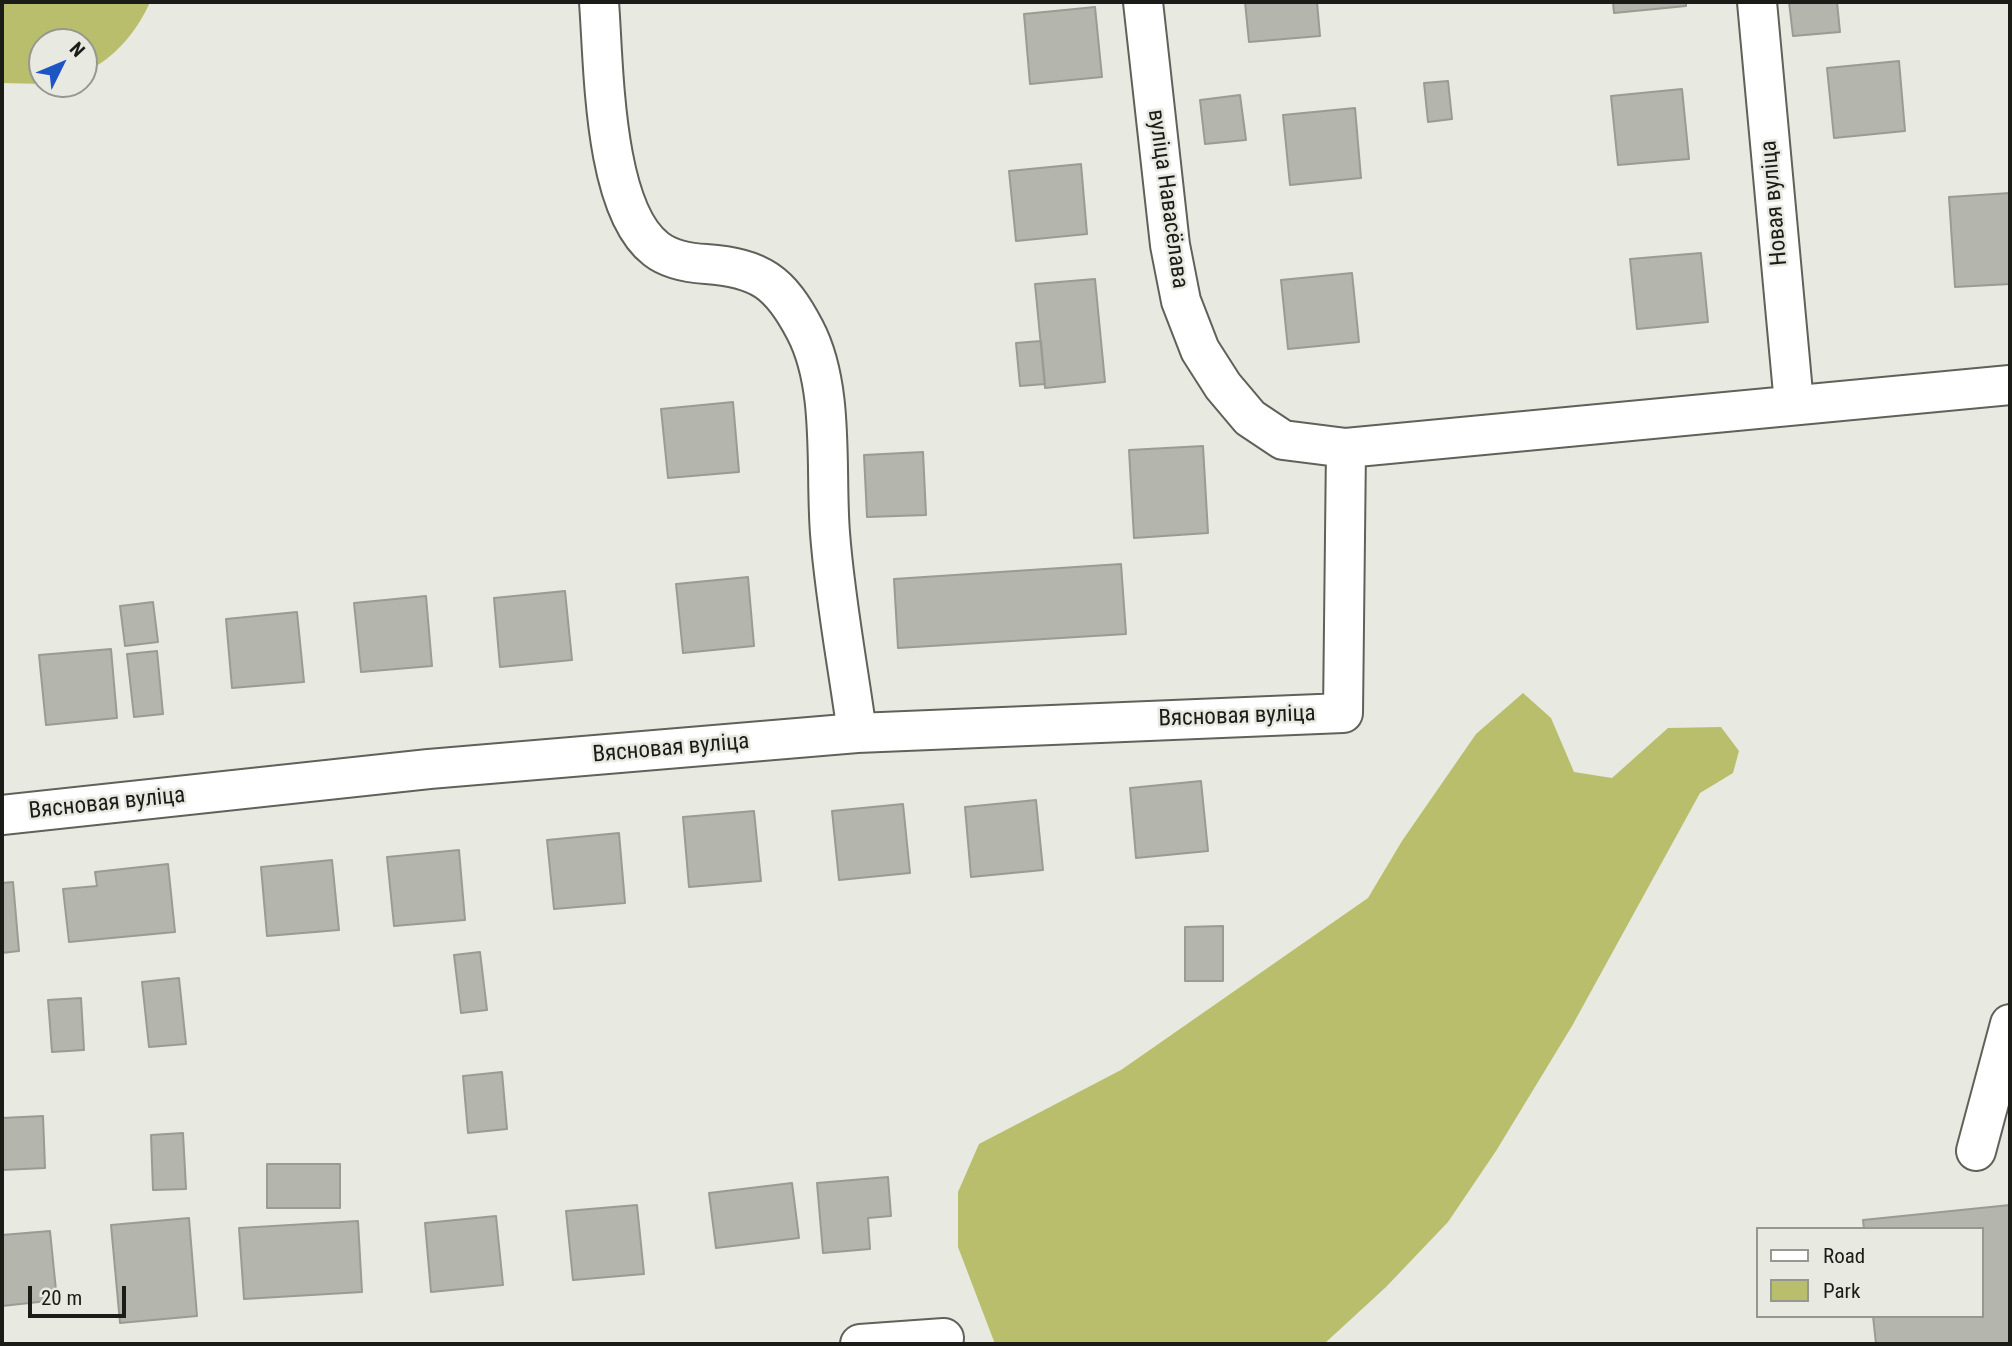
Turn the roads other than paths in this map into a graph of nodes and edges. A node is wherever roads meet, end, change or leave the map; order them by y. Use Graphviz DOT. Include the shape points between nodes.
graph roads {
  1 [pos="599,2"];
  2 [pos="1143,2"];
  3 [pos="1757,2"];
  4 [pos="2010,385"];
  5 [pos="1794,404"];
  6 [pos="1346,448"];
  7 [pos="857,733"];
  8 [pos="2,815"];
  9 [pos="2010,1024"];
  10 [pos="1976,1151"];
  11 [pos="944,1338"];
  12 [pos="860,1344"];
  1 -- 7 [label="street" via="607,110 620,187 631,218 657,250 674,258 735,266 774,284 791,304 818,356 830,534"];
  2 -- 6 [label="street, вуліца Навасёлава" via="1170,244 1181,301 1200,350 1250,418 1283,440"];
  3 -- 5 [label="street, Новая вуліца"];
  4 -- 5 [label="street, вуліца Навасёлава"];
  5 -- 6 [label="street, вуліца Навасёлава"];
  6 -- 7 [label="street, Вясновая вуліца" via="1343,713"];
  7 -- 8 [label="street, Вясновая вуліца" via="429,769"];
  9 -- 10 [label="street"];
  11 -- 12 [label="street"];
}
